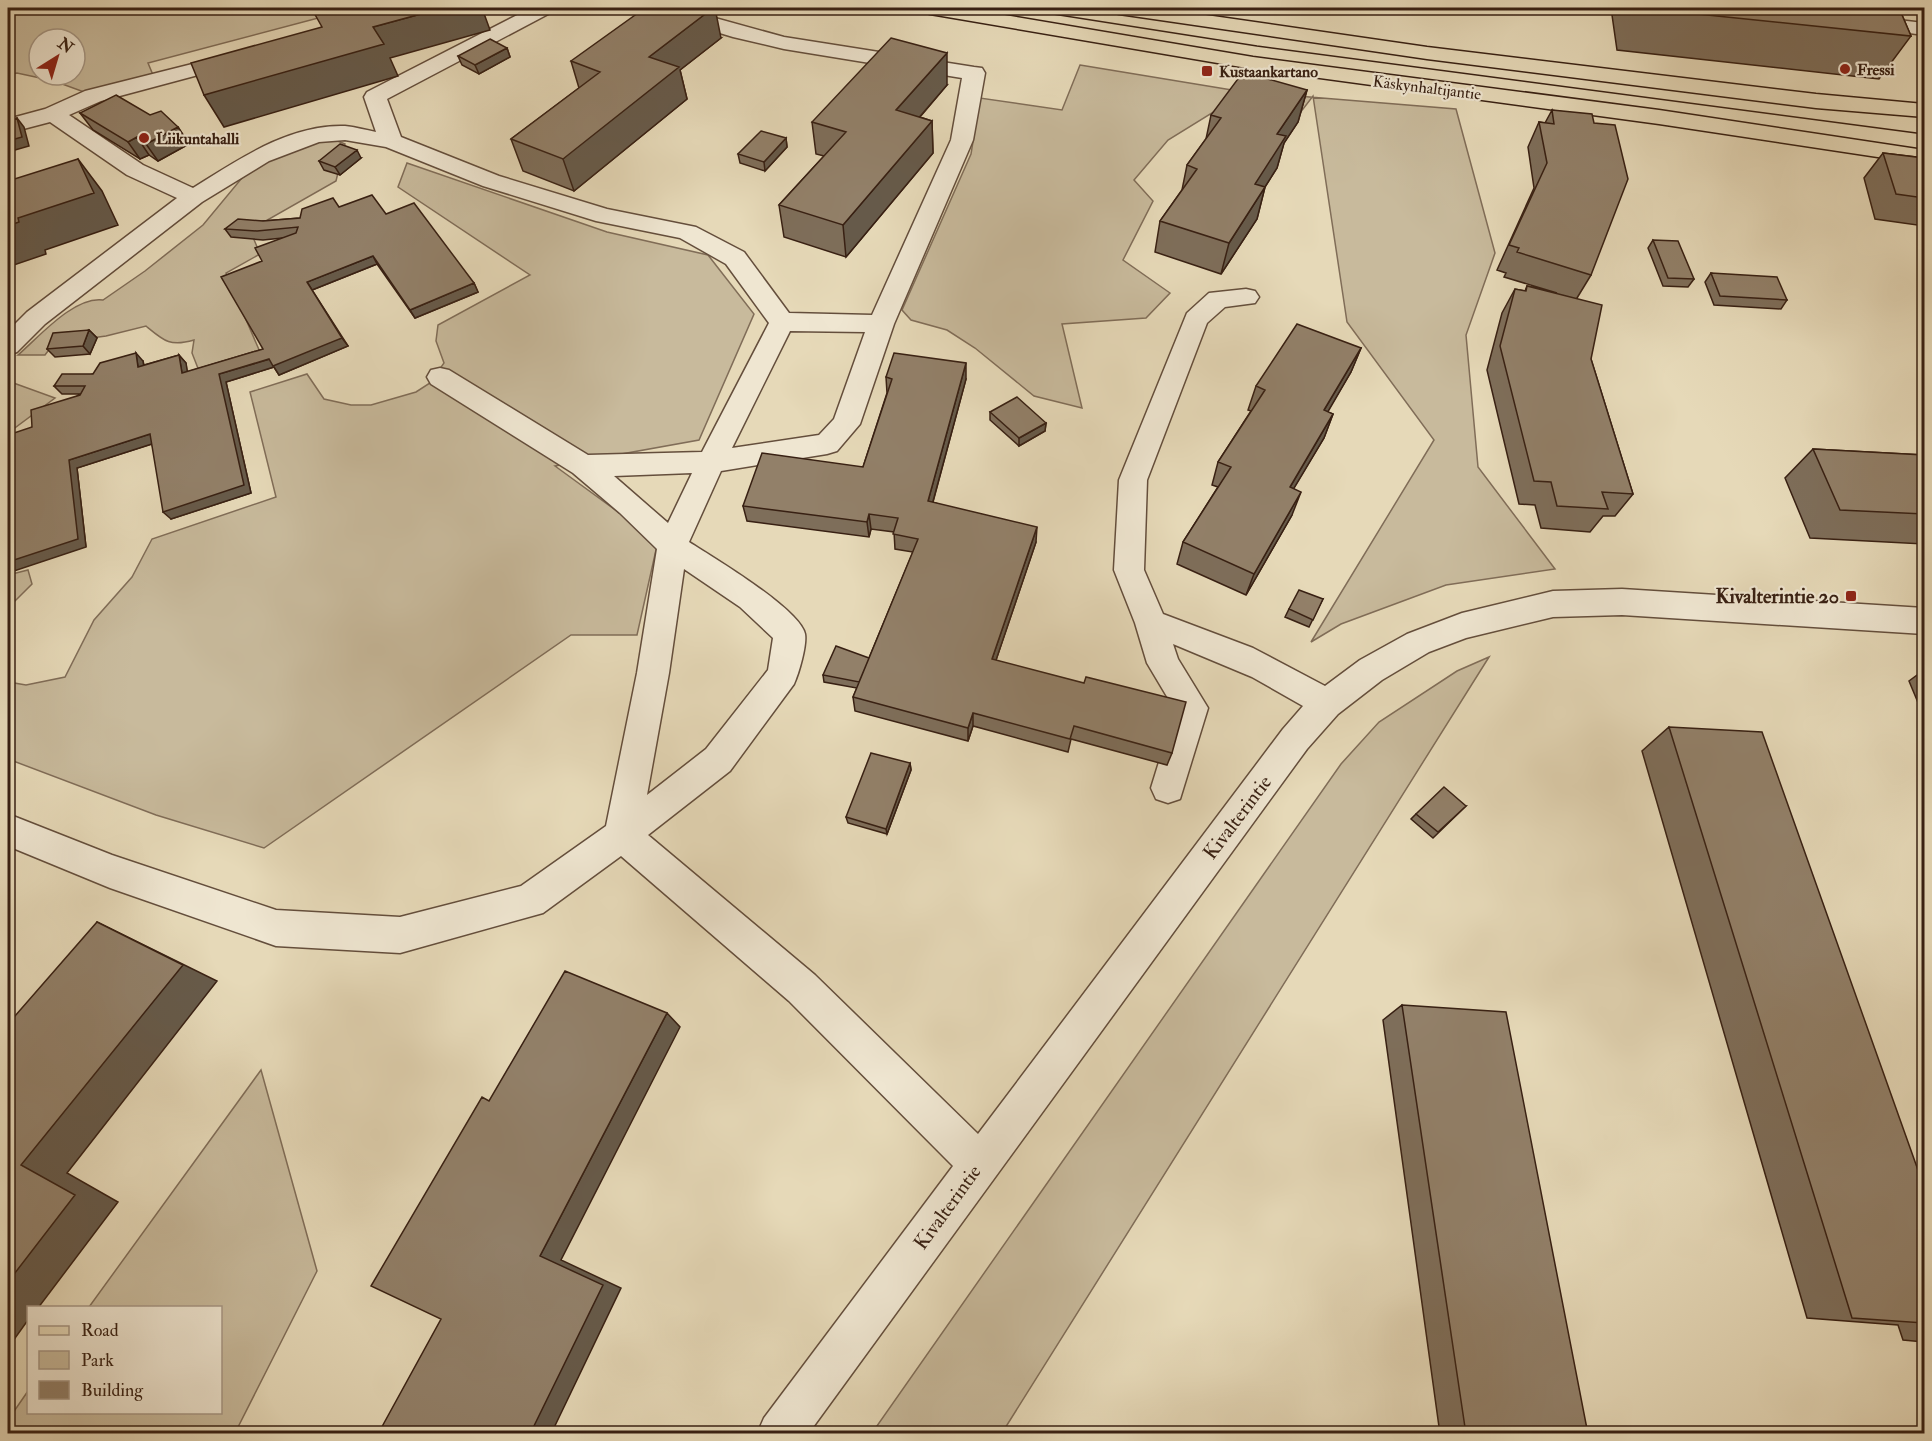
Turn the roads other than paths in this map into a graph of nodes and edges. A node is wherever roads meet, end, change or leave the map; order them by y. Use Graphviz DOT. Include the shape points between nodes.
graph roads {
  1 [pos="545,8"];
  2 [pos="637,8"];
  3 [pos="930,8"];
  4 [pos="1119,8"];
  5 [pos="1849,20"];
  6 [pos="1924,29"];
  7 [pos="256,54"];
  8 [pos="1924,111"];
  9 [pos="53,114"];
  10 [pos="8,126"];
  11 [pos="391,141"];
  12 [pos="1924,157"];
  13 [pos="194,197"];
  14 [pos="1246,297"];
  15 [pos="782,322"];
  16 [pos="881,324"];
  17 [pos="8,346"];
  18 [pos="440,377"];
  19 [pos="711,462"];
  20 [pos="583,466"];
  21 [pos="672,546"];
  22 [pos="1924,621"];
  23 [pos="1150,623"];
  24 [pos="1326,704"];
  25 [pos="1168,788"];
  26 [pos="8,830"];
  27 [pos="622,836"];
  28 [pos="979,1162"];
  29 [pos="780,1434"];
  1 -- 11 [label="street" via="375,98"];
  2 -- 16 [label="street" via="677,13 784,43 974,73 962,140"];
  3 -- 12 [label="main road, Käskynhaltijantie" via="1243,62 1659,117"];
  4 -- 8 [label="main road, Käskynhaltijantie" via="1427,53"];
  5 -- 6 [label="street"];
  7 -- 9 [label="street" via="93,96"];
  9 -- 10 [label="street"];
  9 -- 13 [label="street" via="135,170"];
  11 -- 13 [label="street" via="345,133 315,135 261,156"];
  11 -- 15 [label="street" via="491,182 604,216 687,232 735,258"];
  13 -- 17 [label="street" via="36,318"];
  14 -- 23 [label="street" via="1218,299 1196,319 1133,480 1129,570"];
  15 -- 16 [label="street"];
  15 -- 19 [label="street"];
  16 -- 19 [label="street" via="846,424 834,438 826,444"];
  18 -- 20 [label="street"];
  19 -- 20 [label="street"];
  19 -- 21 [label="street"];
  20 -- 21 [label="street"];
  21 -- 27 [label="street"];
  21 -- 27 [label="street" via="751,598 789,634 783,674 718,760"];
  22 -- 24 [label="street, Kivalterintie" via="1622,602 1553,604 1462,626 1418,643 1371,670"];
  23 -- 24 [label="street" via="1221,648 1284,677"];
  23 -- 25 [label="street" via="1163,663 1192,708"];
  24 -- 28 [label="street, Kivalterintie" via="1295,739"];
  26 -- 27 [label="street" via="110,871 276,928 400,935 530,901"];
  27 -- 28 [label="street" via="802,988"];
  28 -- 29 [label="street, Kivalterintie"];
}
